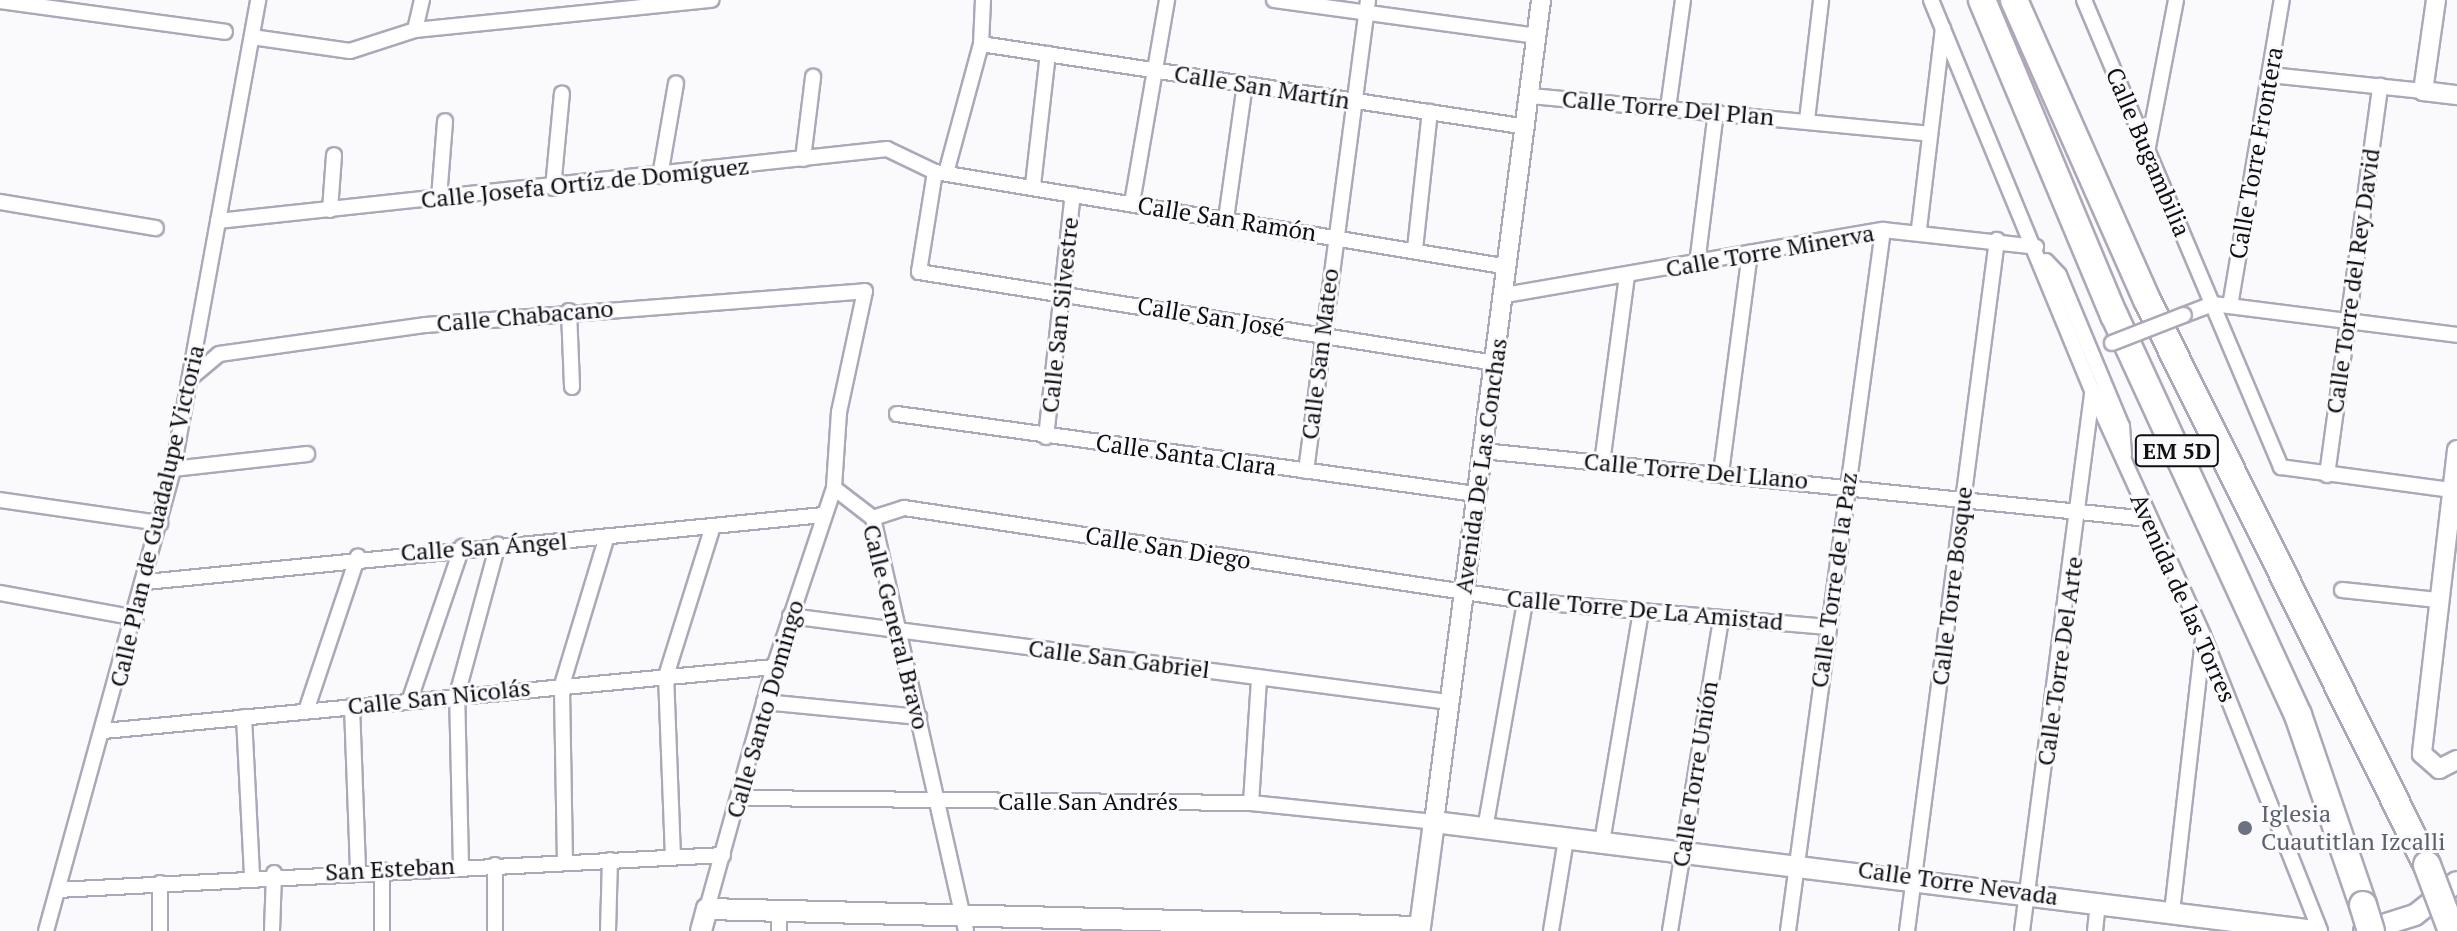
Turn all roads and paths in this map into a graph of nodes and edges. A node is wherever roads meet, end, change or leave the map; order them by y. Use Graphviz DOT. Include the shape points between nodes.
graph roads {
  1 [pos="258,0"];
  2 [pos="422,0"];
  3 [pos="711,0"];
  4 [pos="983,0"];
  5 [pos="1167,0"];
  6 [pos="1274,0"];
  7 [pos="1541,0"];
  8 [pos="1683,0"];
  9 [pos="1821,0"];
  10 [pos="1931,0"];
  11 [pos="1982,0"];
  12 [pos="2014,0"];
  13 [pos="2084,0"];
  14 [pos="2176,0"];
  15 [pos="2282,0"];
  16 [pos="2436,0"];
  17 [pos="0,1"];
  18 [pos="1367,7"];
  19 [pos="1943,28"];
  20 [pos="415,30"];
  21 [pos="225,32"];
  22 [pos="1536,36"];
  23 [pos="252,37"];
  24 [pos="981,44"];
  25 [pos="1048,54"];
  26 [pos="1156,70"];
  27 [pos="2270,75"];
  28 [pos="813,77"];
  29 [pos="676,83"];
  30 [pos="1245,84"];
  31 [pos="2380,86"];
  32 [pos="2423,91"];
  33 [pos="562,93"];
  34 [pos="2457,95"];
  35 [pos="1530,96"];
  36 [pos="1354,101"];
  37 [pos="1668,108"];
  38 [pos="1716,111"];
  39 [pos="1430,112"];
  40 [pos="1807,120"];
  41 [pos="445,121"];
  42 [pos="1527,127"];
  43 [pos="1929,134"];
  44 [pos="2147,152"];
  45 [pos="334,155"];
  46 [pos="803,159"];
  47 [pos="941,172"];
  48 [pos="660,176"];
  49 [pos="1033,185"];
  50 [pos="553,188"];
  51 [pos="1073,194"];
  52 [pos="439,198"];
  53 [pos="0,202"];
  54 [pos="1132,203"];
  55 [pos="330,210"];
  56 [pos="1226,219"];
  57 [pos="218,221"];
  58 [pos="156,228"];
  59 [pos="1919,229"];
  60 [pos="1883,230"];
  61 [pos="1335,237"];
  62 [pos="1997,240"];
  63 [pos="1415,249"];
  64 [pos="2038,251"];
  65 [pos="1750,253"];
  66 [pos="1697,264"];
  67 [pos="1508,267"];
  68 [pos="1627,276"];
  69 [pos="1063,293"];
  70 [pos="1505,295"];
  71 [pos="2213,304"];
  72 [pos="2230,306"];
  73 [pos="569,311"];
  74 [pos="2346,322"];
  75 [pos="1322,335"];
  76 [pos="2457,335"];
  77 [pos="2091,352"];
  78 [pos="1495,363"];
  79 [pos="193,376"];
  80 [pos="572,387"];
  81 [pos="2092,390"];
  82 [pos="897,414"];
  83 [pos="1046,437"];
  84 [pos="2457,450"];
  85 [pos="1483,451"];
  86 [pos="307,454"];
  87 [pos="1602,463"];
  88 [pos="2125,467"];
  89 [pos="173,469"];
  90 [pos="1306,471"];
  91 [pos="1721,473"];
  92 [pos="2327,475"];
  93 [pos="1847,486"];
  94 [pos="834,488"];
  95 [pos="2452,490"];
  96 [pos="1476,494"];
  97 [pos="1963,499"];
  98 [pos="0,500"];
  99 [pos="2080,512"];
  100 [pos="823,515"];
  101 [pos="873,518"];
  102 [pos="2148,519"];
  103 [pos="160,523"];
  104 [pos="713,526"];
  105 [pos="606,539"];
  106 [pos="498,544"];
  107 [pos="462,547"];
  108 [pos="358,556"];
  109 [pos="146,582"];
  110 [pos="2342,590"];
  111 [pos="1463,592"];
  112 [pos="0,593"];
  113 [pos="2437,600"];
  114 [pos="1525,601"];
  115 [pos="1641,611"];
  116 [pos="790,616"];
  117 [pos="136,618"];
  118 [pos="1721,618"];
  119 [pos="1827,627"];
  120 [pos="897,630"];
  121 [pos="2203,635"];
  122 [pos="774,667"];
  123 [pos="666,676"];
  124 [pos="1259,678"];
  125 [pos="562,685"];
  126 [pos="457,695"];
  127 [pos="410,699"];
  128 [pos="764,702"];
  129 [pos="1449,702"];
  130 [pos="352,706"];
  131 [pos="306,711"];
  132 [pos="244,717"];
  133 [pos="919,717"];
  134 [pos="104,731"];
  135 [pos="2457,760"];
  136 [pos="740,798"];
  137 [pos="940,801"];
  138 [pos="1251,803"];
  139 [pos="1434,822"];
  140 [pos="1485,829"];
  141 [pos="1566,839"];
  142 [pos="1602,842"];
  143 [pos="1683,848"];
  144 [pos="723,855"];
  145 [pos="673,857"];
  146 [pos="610,860"];
  147 [pos="565,862"];
  148 [pos="1799,862"];
  149 [pos="495,865"];
  150 [pos="461,866"];
  151 [pos="382,870"];
  152 [pos="358,871"];
  153 [pos="274,873"];
  154 [pos="252,875"];
  155 [pos="1916,877"];
  156 [pos="2457,882"];
  157 [pos="160,883"];
  158 [pos="58,890"];
  159 [pos="2027,893"];
  160 [pos="2098,902"];
  161 [pos="779,908"];
  162 [pos="707,909"];
  163 [pos="2172,912"];
  164 [pos="2363,918"];
  165 [pos="872,921"];
  166 [pos="964,924"];
  167 [pos="2216,924"];
  168 [pos="1068,926"];
  169 [pos="1172,927"];
  170 [pos="1276,928"];
  171 [pos="1421,929"];
  172 [pos="46,931"];
  173 [pos="160,931"];
  174 [pos="272,931"];
  175 [pos="382,931"];
  176 [pos="495,931"];
  177 [pos="608,931"];
  178 [pos="701,931"];
  179 [pos="779,931"];
  180 [pos="1551,931"];
  181 [pos="1670,931"];
  182 [pos="1788,931"];
  183 [pos="1907,931"];
  184 [pos="2022,931"];
  185 [pos="2095,931"];
  186 [pos="2317,931"];
  187 [pos="2371,931"];
  188 [pos="2452,931"];
  1 -- 23 [label="street, Calle Plan de Guadalupe Victoria"];
  2 -- 20 [label="street"];
  3 -- 20 [label="street"];
  4 -- 24 [label="street"];
  5 -- 26 [label="street"];
  6 -- 18 [label="street"];
  7 -- 22 [label="street, Avenida De Las Conchas"];
  8 -- 37 [label="street"];
  9 -- 40 [label="street, Calle Torre Del Plan"];
  10 -- 19 [label="street, Avenida de las Torres"];
  11 -- 164 [label="highway, EM 5D" via="2114,315 2298,715"];
  12 -- 188 [label="highway, EM 5D, bridge" via="2147,300 2427,865"];
  13 -- 44 [label="street, Calle Bugambilia"];
  14 -- 44 [label="street"];
  15 -- 27 [label="street, Calle Torre Frontera"];
  16 -- 32 [label="street"];
  17 -- 21 [label="street"];
  18 -- 22 [label="street"];
  18 -- 36 [label="street, Calle San Mateo"];
  19 -- 43 [label="street"];
  19 -- 64 [label="street, Avenida de las Torres"];
  20 -- 23 [label="street" via="336,52"];
  22 -- 35 [label="street, Avenida De Las Conchas"];
  23 -- 57 [label="street, Calle Plan de Guadalupe Victoria"];
  24 -- 25 [label="street, Calle San Martín"];
  24 -- 47 [label="street"];
  25 -- 26 [label="street, Calle San Martín"];
  25 -- 49 [label="street"];
  26 -- 30 [label="street, Calle San Martín"];
  26 -- 54 [label="street"];
  27 -- 31 [label="street"];
  27 -- 72 [label="street, Calle Torre Frontera"];
  28 -- 46 [label="street"];
  29 -- 48 [label="street"];
  30 -- 36 [label="street, Calle San Martín"];
  30 -- 56 [label="street"];
  31 -- 32 [label="street"];
  31 -- 74 [label="street, Calle Torre del Rey David"];
  32 -- 34 [label="street"];
  33 -- 50 [label="street"];
  35 -- 37 [label="street, Calle Torre Del Plan"];
  35 -- 42 [label="street, Avenida De Las Conchas"];
  36 -- 39 [label="street, Calle San Martín"];
  36 -- 61 [label="street, Calle San Mateo"];
  37 -- 38 [label="street, Calle Torre Del Plan"];
  38 -- 40 [label="street, Calle Torre Del Plan"];
  38 -- 66 [label="street"];
  39 -- 42 [label="street, Calle San Martín"];
  39 -- 63 [label="street"];
  40 -- 43 [label="street, Calle Torre Del Plan"];
  41 -- 52 [label="street"];
  42 -- 67 [label="street, Avenida De Las Conchas"];
  43 -- 59 [label="street"];
  44 -- 71 [label="street, Calle Bugambilia"];
  45 -- 55 [label="street"];
  46 -- 47 [label="street, Calle Josefa Ortíz de Domíguez" via="887,149"];
  46 -- 48 [label="street, Calle Josefa Ortíz de Domíguez"];
  47 -- 49 [label="street, Calle San Ramón"];
  47 -- 69 [label="street, Calle San José" via="916,263 927,274"];
  48 -- 50 [label="street, Calle Josefa Ortíz de Domíguez"];
  49 -- 51 [label="street, Calle San Ramón"];
  50 -- 52 [label="street, Calle Josefa Ortíz de Domíguez"];
  51 -- 54 [label="street, Calle San Ramón"];
  51 -- 69 [label="street, Calle San Silvestre"];
  52 -- 55 [label="street, Calle Josefa Ortíz de Domíguez"];
  53 -- 58 [label="street"];
  54 -- 56 [label="street, Calle San Ramón"];
  55 -- 57 [label="street, Calle Josefa Ortíz de Domíguez"];
  56 -- 61 [label="street, Calle San Ramón"];
  57 -- 79 [label="street, Calle Plan de Guadalupe Victoria"];
  59 -- 60 [label="street, Calle Torre Minerva"];
  59 -- 62 [label="street, Calle Torre Minerva"];
  60 -- 65 [label="street, Calle Torre Minerva"];
  60 -- 93 [label="street, Calle Torre de la Paz"];
  61 -- 63 [label="street, Calle San Ramón"];
  61 -- 75 [label="street, Calle San Mateo"];
  62 -- 64 [label="street, Calle Torre Minerva"];
  62 -- 97 [label="street, Calle Torre Bosque"];
  63 -- 67 [label="street, Calle San Ramón"];
  64 -- 77 [label="street" via="2059,275"];
  64 -- 81 [label="street, Avenida de las Torres"];
  65 -- 66 [label="street, Calle Torre Minerva"];
  65 -- 91 [label="street"];
  66 -- 68 [label="street, Calle Torre Minerva"];
  67 -- 70 [label="street, Avenida De Las Conchas"];
  68 -- 70 [label="street, Calle Torre Minerva"];
  68 -- 87 [label="street"];
  69 -- 75 [label="street, Calle San José"];
  69 -- 83 [label="street, Calle San Silvestre"];
  70 -- 78 [label="street, Avenida De Las Conchas"];
  71 -- 72 [label="street"];
  71 -- 77 [label="street, bridge"];
  71 -- 92 [label="street, Calle Bugambilia" via="2276,458 2289,471"];
  72 -- 74 [label="street"];
  73 -- 79 [label="street, Calle Chabacano" via="219,354"];
  73 -- 80 [label="street"];
  73 -- 94 [label="street, Calle Chabacano" via="865,291 839,412"];
  74 -- 76 [label="street"];
  74 -- 92 [label="street, Calle Torre del Rey David"];
  75 -- 78 [label="street, Calle San José"];
  75 -- 90 [label="street, Calle San Mateo"];
  77 -- 88 [label="street" via="2122,426"];
  78 -- 85 [label="street, Avenida De Las Conchas"];
  79 -- 89 [label="street, Calle Plan de Guadalupe Victoria"];
  81 -- 88 [label="street, Avenida de las Torres"];
  81 -- 99 [label="street, Calle Torre Del Arte"];
  82 -- 83 [label="street, Calle Santa Clara"];
  83 -- 90 [label="street, Calle Santa Clara"];
  84 -- 95 [label="street"];
  85 -- 87 [label="street, Calle Torre Del Llano"];
  85 -- 96 [label="street, Avenida De Las Conchas"];
  86 -- 89 [label="street"];
  87 -- 91 [label="street, Calle Torre Del Llano"];
  88 -- 102 [label="street, Avenida de las Torres"];
  89 -- 103 [label="street, Calle Plan de Guadalupe Victoria"];
  90 -- 96 [label="street, Calle Santa Clara"];
  91 -- 93 [label="street, Calle Torre Del Llano"];
  92 -- 95 [label="street"];
  93 -- 97 [label="street, Calle Torre Del Llano"];
  93 -- 119 [label="street, Calle Torre de la Paz"];
  94 -- 100 [label="street, Calle Santo Domingo"];
  94 -- 101 [label="street, Calle General Bravo"];
  95 -- 113 [label="street"];
  96 -- 111 [label="street, Avenida De Las Conchas"];
  97 -- 99 [label="street, Calle Torre Del Llano"];
  97 -- 155 [label="street, Calle Torre Bosque"];
  98 -- 103 [label="street"];
  99 -- 102 [label="street, Calle Torre Del Llano"];
  99 -- 159 [label="street, Calle Torre Del Arte"];
  100 -- 104 [label="street, Calle San Ángel"];
  100 -- 116 [label="street, Calle Santo Domingo"];
  101 -- 111 [label="street, Calle San Diego" via="904,508"];
  101 -- 120 [label="street, Calle General Bravo"];
  102 -- 121 [label="street, Avenida de las Torres"];
  103 -- 109 [label="street, Calle Plan de Guadalupe Victoria"];
  104 -- 105 [label="street, Calle San Ángel"];
  104 -- 123 [label="street"];
  105 -- 106 [label="street, Calle San Ángel"];
  105 -- 125 [label="street"];
  106 -- 107 [label="street, Calle San Ángel"];
  106 -- 126 [label="street"];
  107 -- 108 [label="street, Calle San Ángel"];
  107 -- 127 [label="street"];
  108 -- 109 [label="street, Calle San Ángel"];
  108 -- 131 [label="street"];
  109 -- 117 [label="street, Calle Plan de Guadalupe Victoria"];
  110 -- 113 [label="street"];
  111 -- 114 [label="street, Calle Torre De La Amistad"];
  111 -- 129 [label="street, Avenida De Las Conchas"];
  112 -- 117 [label="street"];
  113 -- 135 [label="street" via="2422,754 2439,769"];
  114 -- 115 [label="street, Calle Torre De La Amistad"];
  114 -- 140 [label="street"];
  115 -- 118 [label="street, Calle Torre De La Amistad"];
  115 -- 142 [label="street"];
  116 -- 120 [label="street, Calle San Gabriel"];
  116 -- 122 [label="street, Calle Santo Domingo"];
  117 -- 134 [label="street, Calle Plan de Guadalupe Victoria"];
  118 -- 119 [label="street, Calle Torre De La Amistad"];
  118 -- 143 [label="street, Calle Torre Unión"];
  119 -- 148 [label="street, Calle Torre de la Paz"];
  120 -- 124 [label="street, Calle San Gabriel"];
  120 -- 133 [label="street, Calle General Bravo"];
  121 -- 163 [label="street"];
  121 -- 186 [label="street, Avenida de las Torres"];
  122 -- 123 [label="street, Calle San Nicolás"];
  122 -- 128 [label="street, Calle Santo Domingo"];
  123 -- 125 [label="street, Calle San Nicolás"];
  123 -- 145 [label="street"];
  124 -- 129 [label="street, Calle San Gabriel"];
  124 -- 138 [label="street"];
  125 -- 126 [label="street, Calle San Nicolás"];
  125 -- 147 [label="street"];
  126 -- 127 [label="street, Calle San Nicolás"];
  126 -- 150 [label="street"];
  127 -- 130 [label="street, Calle San Nicolás"];
  128 -- 133 [label="street"];
  128 -- 136 [label="street, Calle Santo Domingo"];
  129 -- 139 [label="street, Avenida De Las Conchas"];
  130 -- 131 [label="street, Calle San Nicolás"];
  130 -- 152 [label="street"];
  131 -- 132 [label="street, Calle San Nicolás"];
  132 -- 134 [label="street, Calle San Nicolás"];
  132 -- 154 [label="street"];
  133 -- 137 [label="street, Calle General Bravo"];
  134 -- 158 [label="street, Calle Plan de Guadalupe Victoria"];
  136 -- 137 [label="street, Calle San Andrés"];
  136 -- 144 [label="street, Calle Santo Domingo"];
  137 -- 138 [label="street, Calle San Andrés"];
  137 -- 166 [label="street, Calle General Bravo"];
  138 -- 139 [label="street, Calle San Andrés"];
  139 -- 140 [label="main road, Calle Torre Nevada"];
  139 -- 171 [label="main road, Avenida De Las Conchas"];
  140 -- 141 [label="main road, Calle Torre Nevada"];
  141 -- 142 [label="main road, Calle Torre Nevada"];
  141 -- 180 [label="street"];
  142 -- 143 [label="main road, Calle Torre Nevada"];
  143 -- 148 [label="main road, Calle Torre Nevada"];
  143 -- 181 [label="street, Calle Torre Unión"];
  144 -- 145 [label="street, San Esteban"];
  144 -- 162 [label="street, Calle Santo Domingo"];
  145 -- 146 [label="street, San Esteban"];
  146 -- 147 [label="street, San Esteban"];
  146 -- 177 [label="street"];
  147 -- 149 [label="street, San Esteban"];
  148 -- 155 [label="main road, Calle Torre Nevada"];
  148 -- 182 [label="street, Calle Torre de la Paz"];
  149 -- 150 [label="street, San Esteban"];
  149 -- 176 [label="street"];
  150 -- 151 [label="street, San Esteban"];
  151 -- 152 [label="street, San Esteban"];
  151 -- 175 [label="street"];
  152 -- 153 [label="street, San Esteban"];
  153 -- 154 [label="street, San Esteban"];
  153 -- 174 [label="street"];
  154 -- 157 [label="street, San Esteban"];
  155 -- 159 [label="main road, Calle Torre Nevada"];
  155 -- 183 [label="street, Calle Torre Bosque"];
  156 -- 164 [label="main road" via="2415,915"];
  157 -- 158 [label="street, San Esteban"];
  157 -- 173 [label="street"];
  158 -- 172 [label="street, Calle Plan de Guadalupe Victoria"];
  159 -- 160 [label="main road, Calle Torre Nevada"];
  159 -- 184 [label="street, Calle Torre Del Arte"];
  160 -- 163 [label="main road, Calle Torre Nevada"];
  160 -- 185 [label="street"];
  161 -- 162 [label="main road"];
  161 -- 165 [label="main road"];
  161 -- 179 [label="street"];
  162 -- 178 [label="main road, Calle Santo Domingo"];
  163 -- 167 [label="main road, Calle Torre Nevada"];
  164 -- 187 [label="highway, EM 5D, bridge"];
  165 -- 166 [label="main road"];
  166 -- 168 [label="main road"];
  167 -- 186 [label="main road, Calle Torre Nevada"];
  168 -- 169 [label="main road"];
  169 -- 170 [label="main road"];
  170 -- 171 [label="main road"];
}
